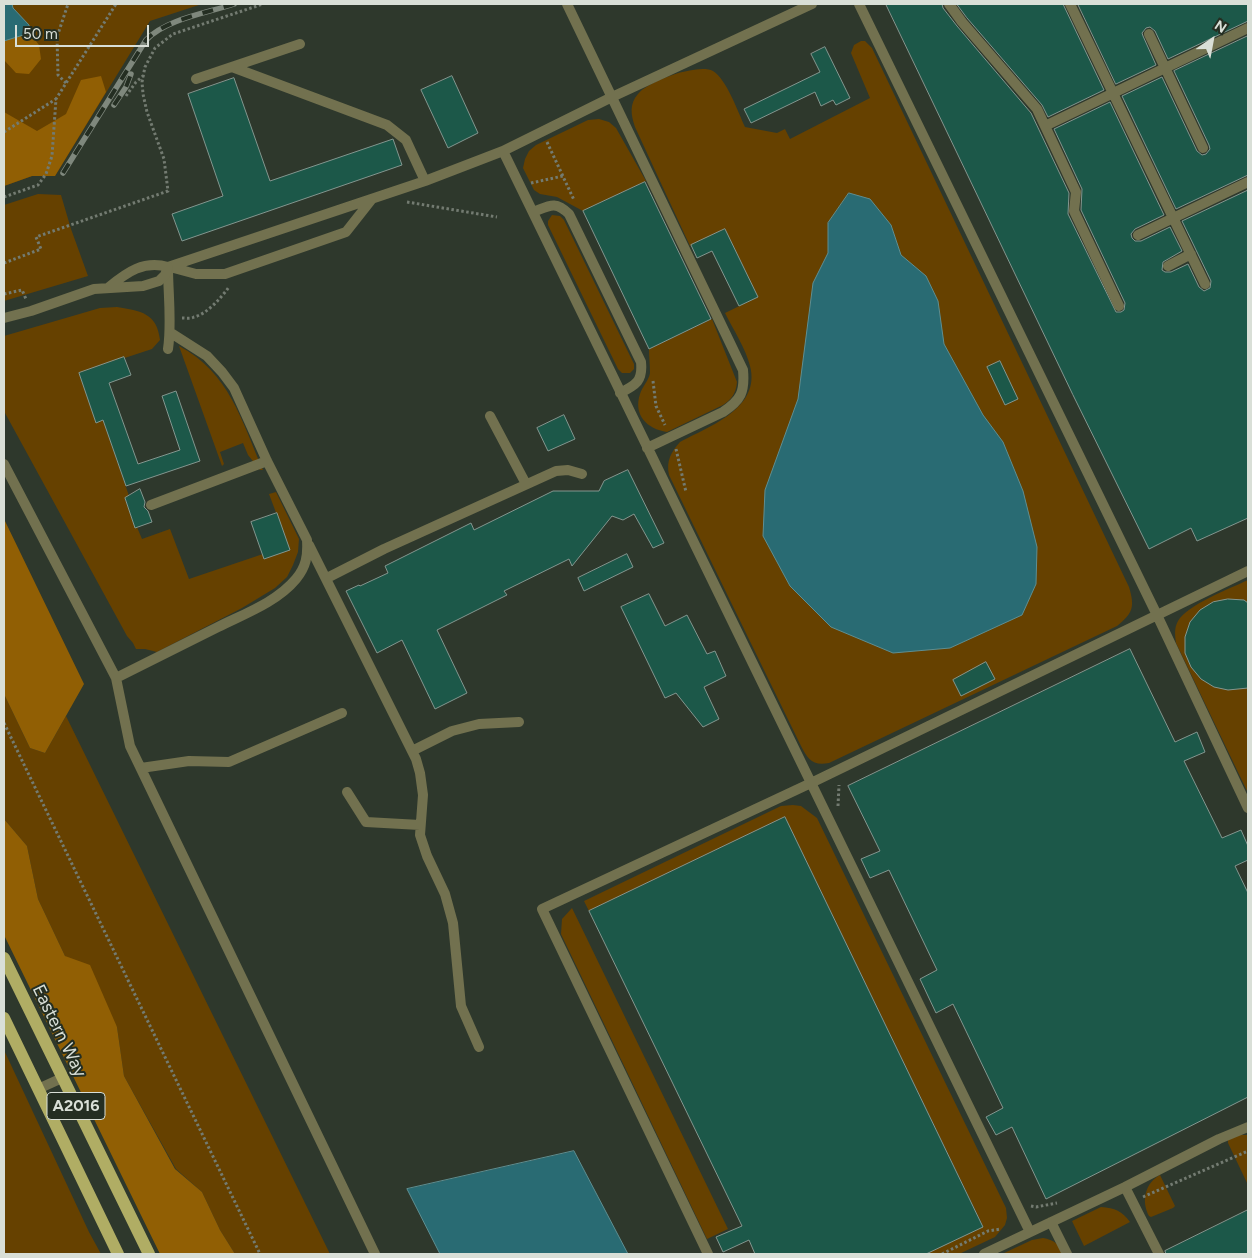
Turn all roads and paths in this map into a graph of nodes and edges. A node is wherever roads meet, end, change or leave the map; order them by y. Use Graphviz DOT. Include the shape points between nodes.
graph roads {
  1 [pos="68,4"];
  2 [pos="116,4"];
  3 [pos="263,4"];
  4 [pos="567,4"];
  5 [pos="812,4"];
  6 [pos="859,4"];
  7 [pos="949,4"];
  8 [pos="1070,4"];
  9 [pos="1248,28"];
  10 [pos="1149,34"];
  11 [pos="300,44"];
  12 [pos="232,67"];
  13 [pos="1164,68"];
  14 [pos="144,76"];
  15 [pos="196,79"];
  16 [pos="66,83"];
  17 [pos="1113,93"];
  18 [pos="126,96"];
  19 [pos="612,97"];
  20 [pos="56,99"];
  21 [pos="1045,126"];
  22 [pos="4,132"];
  23 [pos="1202,148"];
  24 [pos="503,151"];
  25 [pos="424,181"];
  26 [pos="1248,182"];
  27 [pos="4,197"];
  28 [pos="372,199"];
  29 [pos="401,201"];
  30 [pos="533,212"];
  31 [pos="497,218"];
  32 [pos="1173,218"];
  33 [pos="1138,235"];
  34 [pos="1191,254"];
  35 [pos="4,264"];
  36 [pos="1168,266"];
  37 [pos="168,267"];
  38 [pos="1205,284"];
  39 [pos="109,287"];
  40 [pos="4,294"];
  41 [pos="24,295"];
  42 [pos="1119,306"];
  43 [pos="4,318"];
  44 [pos="171,332"];
  45 [pos="168,348"];
  46 [pos="620,393"];
  47 [pos="490,416"];
  48 [pos="647,448"];
  49 [pos="267,461"];
  50 [pos="4,464"];
  51 [pos="582,474"];
  52 [pos="526,484"];
  53 [pos="151,505"];
  54 [pos="307,540"];
  55 [pos="1248,571"];
  56 [pos="327,578"];
  57 [pos="1157,615"];
  58 [pos="116,678"];
  59 [pos="342,714"];
  60 [pos="519,722"];
  61 [pos="4,723"];
  62 [pos="412,751"];
  63 [pos="140,768"];
  64 [pos="811,783"];
  65 [pos="347,792"];
  66 [pos="1248,808"];
  67 [pos="420,825"];
  68 [pos="4,958"];
  69 [pos="4,1018"];
  70 [pos="479,1047"];
  71 [pos="62,1078"];
  72 [pos="38,1089"];
  73 [pos="1248,1127"];
  74 [pos="1125,1187"];
  75 [pos="1051,1222"];
  76 [pos="999,1230"];
  77 [pos="1030,1232"];
  78 [pos="118,1254"];
  79 [pos="149,1254"];
  80 [pos="260,1254"];
  81 [pos="375,1254"];
  82 [pos="708,1254"];
  83 [pos="942,1254"];
  84 [pos="984,1254"];
  85 [pos="1067,1254"];
  86 [pos="1159,1254"];
  1 -- 16 [label="path" via="57,38 58,75"];
  2 -- 16 [label="path"];
  3 -- 14 [label="path" via="173,34 155,48"];
  4 -- 19 [label="street"];
  5 -- 19 [label="street"];
  6 -- 57 [label="street"];
  7 -- 21 [label="street" via="1031,101"];
  8 -- 17 [label="street"];
  9 -- 13 [label="street"];
  10 -- 13 [label="street"];
  11 -- 12 [label="street"];
  12 -- 15 [label="street"];
  12 -- 25 [label="street" via="387,125 406,140"];
  13 -- 17 [label="street"];
  13 -- 23 [label="street"];
  14 -- 18 [label="path"];
  14 -- 35 [label="path" via="143,94 164,159 168,190 36,238 41,249"];
  16 -- 20 [label="path"];
  17 -- 21 [label="street"];
  17 -- 32 [label="street"];
  19 -- 24 [label="street"];
  19 -- 48 [label="street" via="743,370 744,384 735,404"];
  20 -- 22 [label="path"];
  20 -- 27 [label="path" via="52,156 46,174 38,185"];
  21 -- 42 [label="street" via="1076,192 1074,211"];
  24 -- 25 [label="street"];
  24 -- 30 [label="street"];
  25 -- 28 [label="street"];
  26 -- 32 [label="street"];
  28 -- 37 [label="street"];
  28 -- 37 [label="street" via="346,232 234,271 196,274"];
  29 -- 31 [label="path"];
  30 -- 46 [label="street"];
  30 -- 46 [label="street" via="554,204 569,214 642,362 639,380"];
  32 -- 33 [label="street"];
  32 -- 34 [label="street"];
  34 -- 36 [label="street"];
  34 -- 38 [label="street"];
  37 -- 39 [label="street" via="147,264 127,272"];
  37 -- 39 [label="street" via="159,281 143,286"];
  37 -- 44 [label="street"];
  39 -- 43 [label="street"];
  40 -- 41 [label="path" via="22,290"];
  44 -- 45 [label="street"];
  44 -- 49 [label="street" via="207,356 234,388"];
  46 -- 48 [label="street"];
  47 -- 52 [label="street"];
  48 -- 64 [label="street"];
  49 -- 53 [label="street"];
  49 -- 54 [label="street"];
  50 -- 58 [label="street"];
  51 -- 52 [label="street" via="556,471"];
  52 -- 56 [label="street"];
  54 -- 56 [label="street"];
  54 -- 58 [label="street" via="305,565 296,580 282,592 256,609"];
  55 -- 57 [label="street"];
  56 -- 62 [label="street"];
  57 -- 64 [label="street"];
  57 -- 66 [label="street"];
  58 -- 63 [label="street" via="130,746"];
  59 -- 63 [label="street" via="229,762 189,761"];
  60 -- 62 [label="street" via="480,724 452,731"];
  61 -- 80 [label="path"];
  62 -- 67 [label="street" via="420,772 423,795"];
  63 -- 81 [label="street"];
  64 -- 77 [label="street"];
  64 -- 82 [label="street" via="542,909"];
  65 -- 67 [label="street" via="366,822"];
  67 -- 70 [label="street" via="427,856 445,894 453,924 460,1006"];
  68 -- 71 [label="main road, Eastern Way / A2016"];
  69 -- 72 [label="main road, A2016"];
  71 -- 72 [label="street"];
  71 -- 79 [label="main road, Eastern Way / A2016"];
  72 -- 78 [label="main road, A2016"];
  73 -- 74 [label="street"];
  74 -- 75 [label="street"];
  74 -- 86 [label="street"];
  75 -- 77 [label="street"];
  75 -- 85 [label="street"];
  76 -- 83 [label="path"];
  77 -- 84 [label="street"];
}
